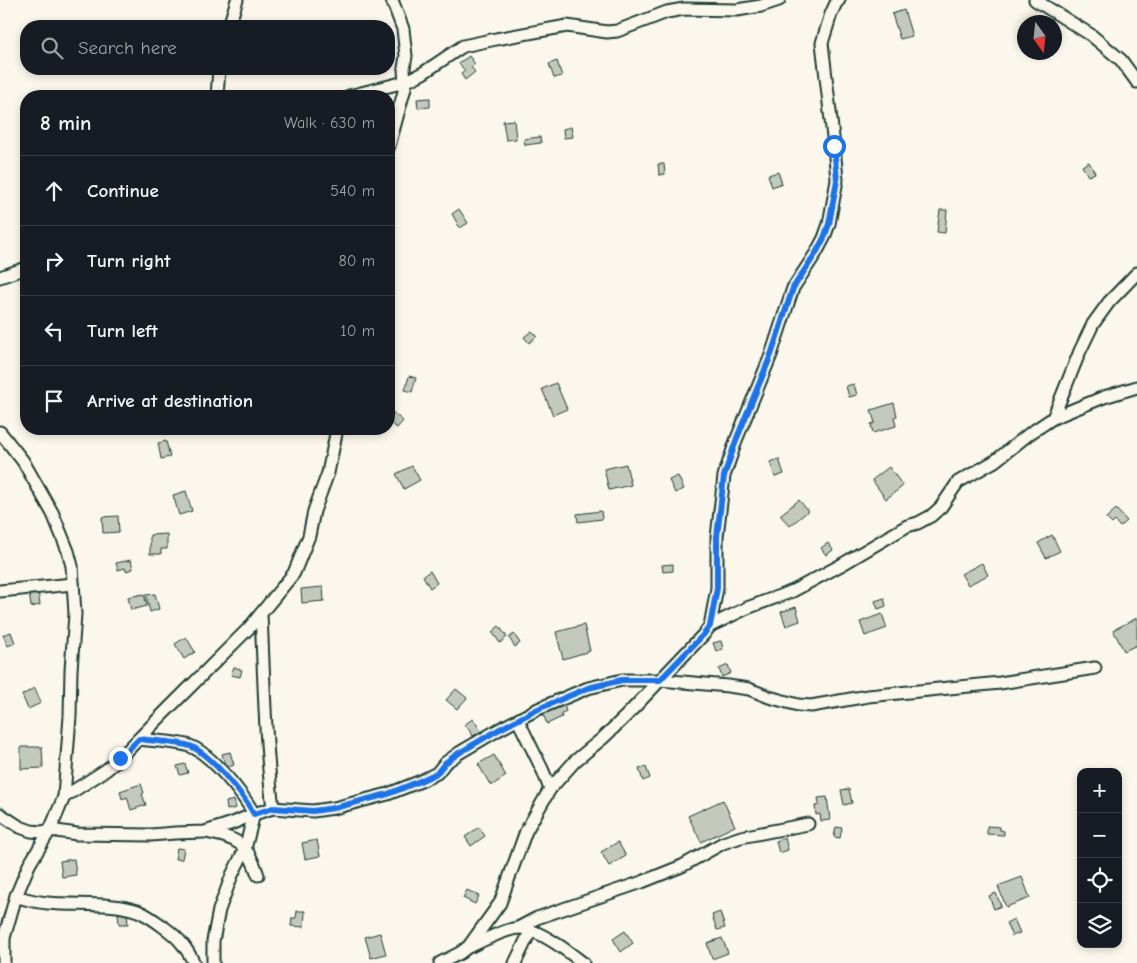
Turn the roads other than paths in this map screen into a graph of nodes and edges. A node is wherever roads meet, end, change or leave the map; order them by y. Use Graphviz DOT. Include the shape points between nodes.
graph roads {
  1 [pos="237,0"];
  2 [pos="392,0"];
  3 [pos="779,0"];
  4 [pos="839,0"];
  5 [pos="1035,0"];
  6 [pos="231,20"];
  7 [pos="218,75"];
  8 [pos="405,82"];
  9 [pos="1137,82"];
  10 [pos="217,90"];
  11 [pos="373,90"];
  12 [pos="395,125"];
  13 [pos="20,270"];
  14 [pos="1137,273"];
  15 [pos="0,276"];
  16 [pos="1137,387"];
  17 [pos="1053,418"];
  18 [pos="0,432"];
  19 [pos="336,435"];
  20 [pos="73,584"];
  21 [pos="0,591"];
  22 [pos="261,614"];
  23 [pos="710,626"];
  24 [pos="1094,668"];
  25 [pos="660,680"];
  26 [pos="518,720"];
  27 [pos="139,739"];
  28 [pos="550,789"];
  29 [pos="64,797"];
  30 [pos="273,808"];
  31 [pos="0,814"];
  32 [pos="254,814"];
  33 [pos="808,824"];
  34 [pos="50,830"];
  35 [pos="205,832"];
  36 [pos="245,848"];
  37 [pos="258,875"];
  38 [pos="16,896"];
  39 [pos="518,928"];
  40 [pos="530,930"];
  41 [pos="469,946"];
  42 [pos="4,963"];
  43 [pos="194,963"];
  44 [pos="213,963"];
  45 [pos="440,963"];
  46 [pos="516,963"];
  47 [pos="583,963"];
  1 -- 6 [label="street"];
  2 -- 8 [label="street" via="403,30"];
  3 -- 8 [label="street" via="737,10 684,9 667,12 617,31 567,26 463,46"];
  4 -- 23 [label="street" via="822,43 837,180 830,219 816,253 793,288 724,476 717,537 717,588"];
  5 -- 9 [label="street" via="1091,35 1121,60"];
  7 -- 10 [label="street"];
  8 -- 11 [label="street"];
  8 -- 12 [label="street"];
  13 -- 15 [label="street"];
  14 -- 17 [label="street" via="1093,324"];
  16 -- 17 [label="street"];
  17 -- 23 [label="street" via="958,482 931,516 907,526 793,591"];
  18 -- 20 [label="street" via="23,461 53,514 68,551"];
  19 -- 22 [label="street" via="328,474 303,552 294,573"];
  20 -- 21 [label="street"];
  20 -- 29 [label="street" via="75,614"];
  22 -- 27 [label="street"];
  22 -- 30 [label="street" via="266,738"];
  23 -- 25 [label="street"];
  24 -- 25 [label="street" via="811,706 728,686"];
  25 -- 26 [label="street" via="622,680 588,688"];
  25 -- 28 [label="street" via="626,716 574,761"];
  26 -- 28 [label="street"];
  26 -- 30 [label="street" via="459,753 437,773 388,794 313,811"];
  27 -- 29 [label="street" via="106,770"];
  27 -- 32 [label="street" via="188,745 198,750 222,772"];
  28 -- 41 [label="street" via="526,831 500,903"];
  29 -- 34 [label="street"];
  30 -- 32 [label="street"];
  31 -- 34 [label="street" via="31,831"];
  32 -- 35 [label="street"];
  32 -- 36 [label="street"];
  33 -- 39 [label="street" via="723,843 682,866 537,918"];
  34 -- 35 [label="street" via="102,835"];
  34 -- 38 [label="street" via="29,865"];
  35 -- 36 [label="street" via="226,837"];
  36 -- 37 [label="street"];
  36 -- 44 [label="street" via="219,910"];
  38 -- 42 [label="street" via="4,938"];
  38 -- 43 [label="street" via="47,904 96,905 140,912 176,936"];
  39 -- 40 [label="street"];
  39 -- 41 [label="street"];
  40 -- 46 [label="street"];
  40 -- 47 [label="street"];
  41 -- 45 [label="street"];
}
